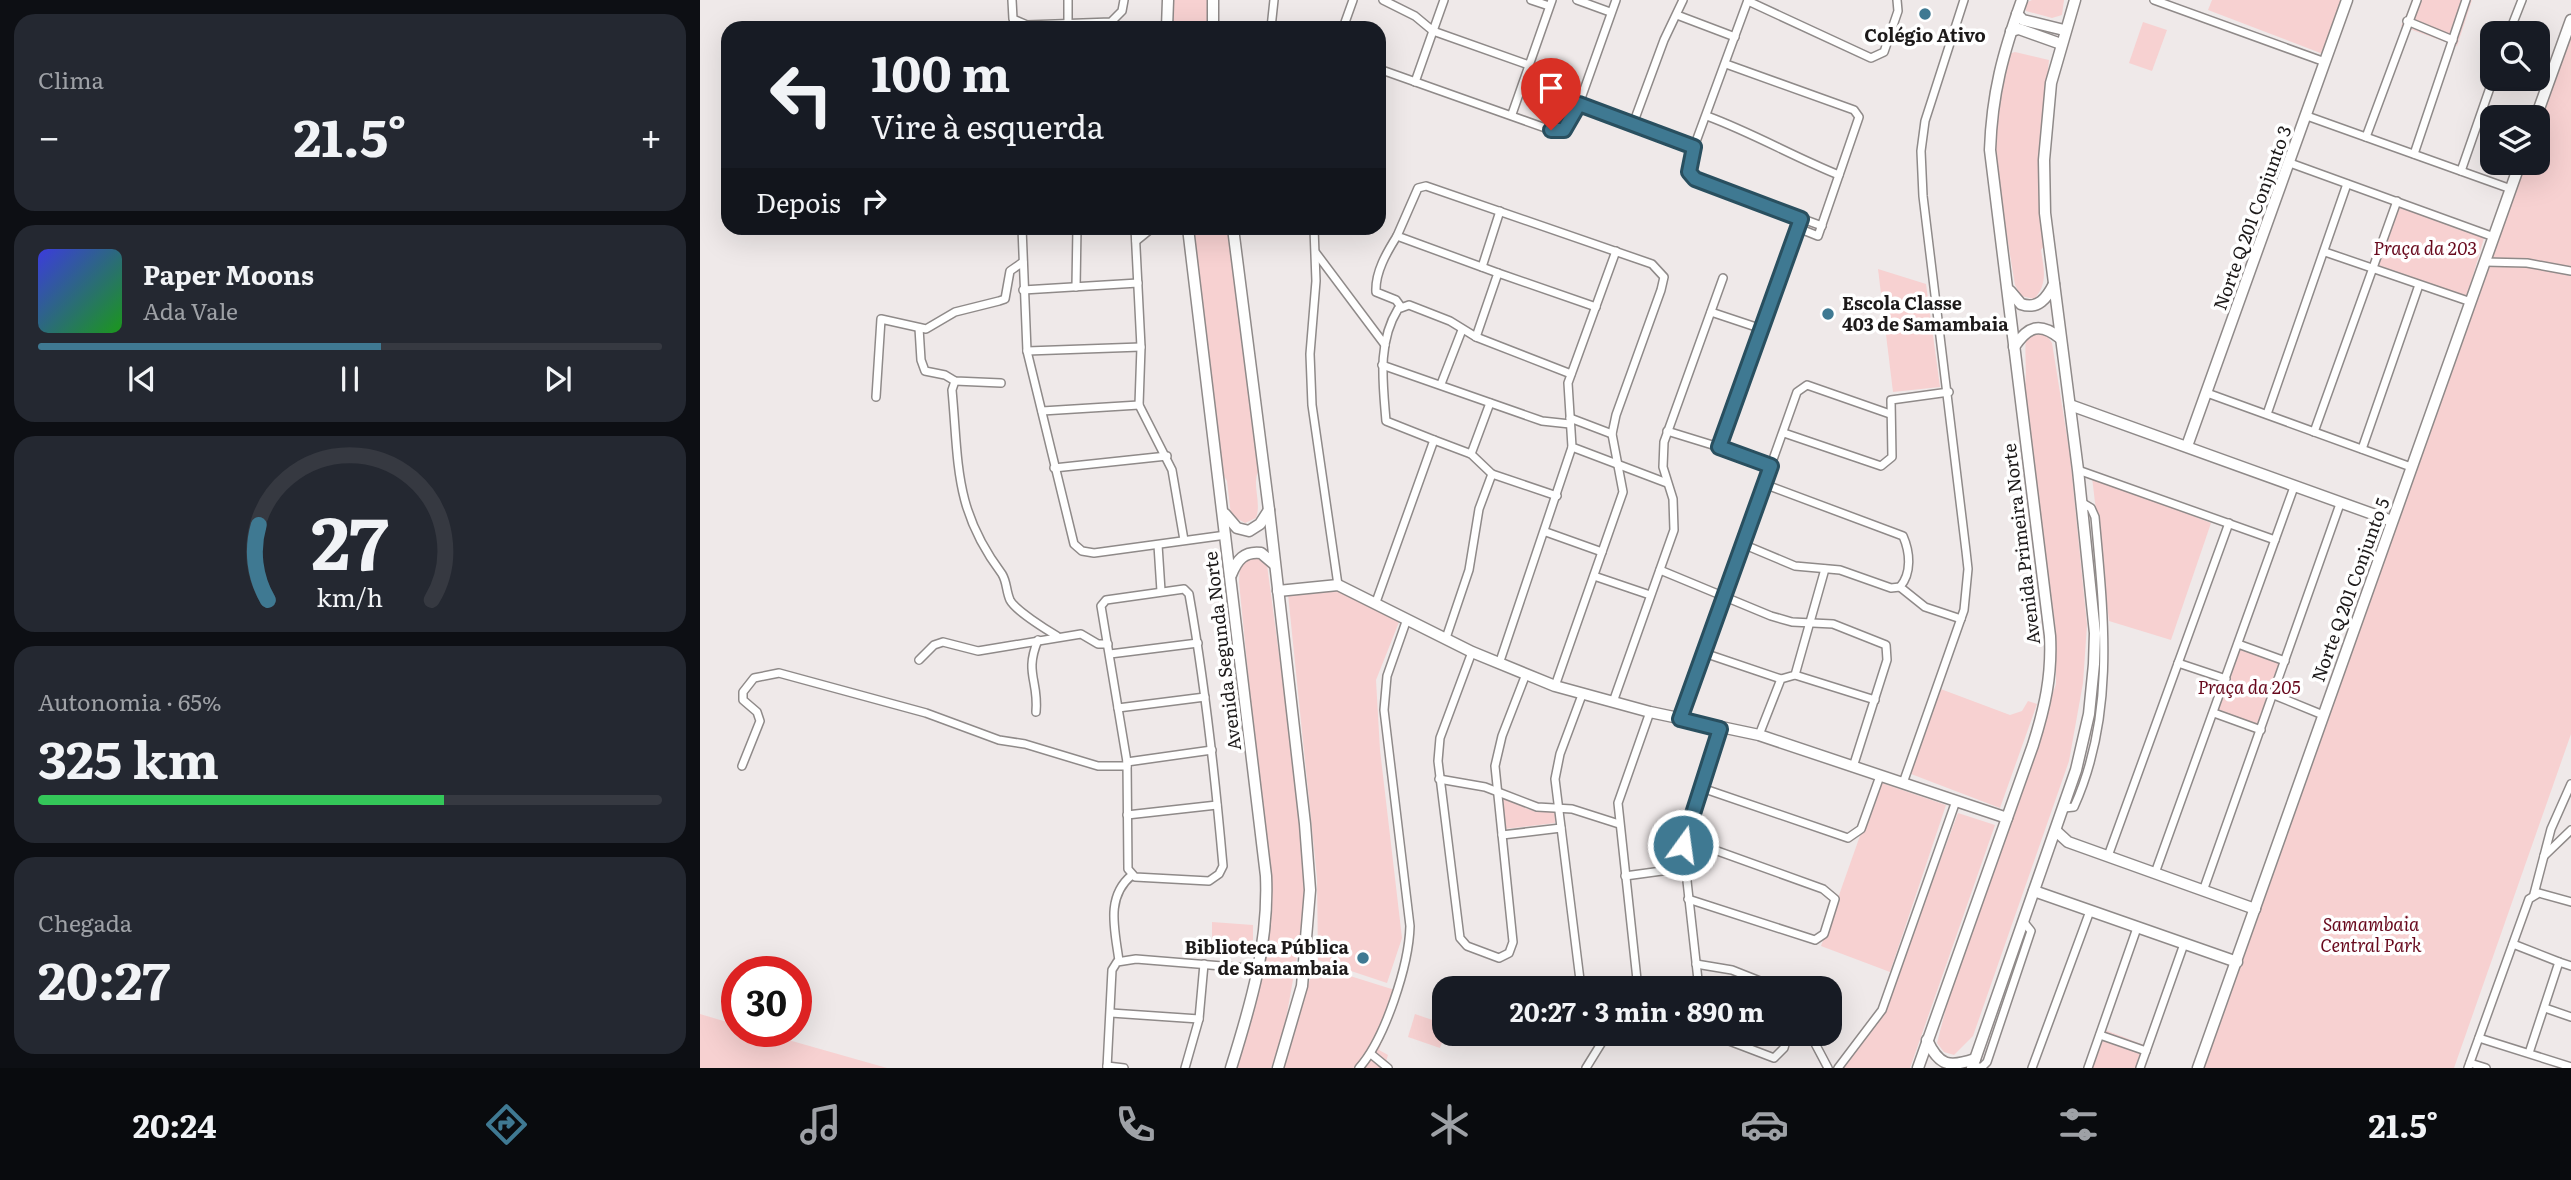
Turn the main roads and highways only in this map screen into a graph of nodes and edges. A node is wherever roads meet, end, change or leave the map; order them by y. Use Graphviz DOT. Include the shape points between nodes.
graph roads {
  1 [pos="1168,0"];
  2 [pos="1213,0"];
  3 [pos="2022,0"];
  4 [pos="2075,0"];
  5 [pos="2347,0"];
  6 [pos="2017,14"];
  7 [pos="2571,20"];
  8 [pos="1167,21"];
  9 [pos="1213,21"];
  10 [pos="2011,30"];
  11 [pos="2064,30"];
  12 [pos="2061,44"];
  13 [pos="2540,105"];
  14 [pos="2516,175"];
  15 [pos="1189,235"];
  16 [pos="1234,235"];
  17 [pos="2055,282"];
  18 [pos="2008,288"];
  19 [pos="2060,338"];
  20 [pos="2014,347"];
  21 [pos="2070,405"];
  22 [pos="2187,446"];
  23 [pos="1223,510"];
  24 [pos="1269,510"];
  25 [pos="2392,521"];
  26 [pos="1274,564"];
  27 [pos="1230,579"];
  28 [pos="1278,591"];
  29 [pos="2007,818"];
  30 [pos="2056,831"];
  31 [pos="2068,842"];
  32 [pos="2051,846"];
  33 [pos="2034,891"];
  34 [pos="2255,909"];
  35 [pos="2237,962"];
  36 [pos="1927,1040"];
  37 [pos="1973,1065"];
  38 [pos="1231,1068"];
  39 [pos="1278,1068"];
  40 [pos="1918,1068"];
  41 [pos="2198,1068"];
  1 -- 8 [label="main road"];
  2 -- 9 [label="main road"];
  3 -- 6 [label="main road, Avenida Primeira Norte"];
  4 -- 11 [label="main road"];
  5 -- 22 [label="main road, Norte Q 201 Conjunto 3"];
  6 -- 10 [label="main road, Avenida Primeira Norte"];
  6 -- 11 [label="main road" via="2023,20"];
  7 -- 13 [label="main road"];
  10 -- 12 [label="main road"];
  10 -- 18 [label="main road, Avenida Primeira Norte" via="1991,106 1990,150"];
  11 -- 12 [label="main road"];
  12 -- 17 [label="main road" via="2051,83 2044,160 2045,213"];
  14 -- 25 [label="main road, Norte Q 201 Conjunto 5"];
  15 -- 23 [label="main road, Avenida Segunda Norte"];
  16 -- 24 [label="main road"];
  17 -- 18 [label="main road" via="2045,300 2033,306 2021,304"];
  17 -- 19 [label="main road"];
  18 -- 20 [label="main road, Avenida Primeira Norte"];
  19 -- 20 [label="main road" via="2038,326 2023,333"];
  19 -- 21 [label="main road"];
  20 -- 29 [label="main road, Avenida Primeira Norte" via="2052,671 2048,698"];
  21 -- 22 [label="main road"];
  21 -- 30 [label="main road" via="2095,633 2094,664 2089,714"];
  22 -- 25 [label="main road"];
  23 -- 24 [label="main road" via="1243,531 1261,524"];
  23 -- 27 [label="main road, Avenida Segunda Norte"];
  24 -- 26 [label="main road"];
  25 -- 34 [label="main road, Norte Q 201 Conjunto 5"];
  26 -- 27 [label="main road" via="1261,553 1247,554 1236,563"];
  26 -- 28 [label="main road"];
  27 -- 38 [label="main road, Avenida Segunda Norte" via="1265,866 1267,918 1259,969"];
  28 -- 29 [label="main road" via="1338,585 1472,652 1555,686 1759,736"];
  28 -- 39 [label="main road" via="1310,890 1302,986"];
  29 -- 36 [label="main road, Avenida Primeira Norte"];
  30 -- 31 [label="main road"];
  30 -- 32 [label="main road"];
  31 -- 32 [label="main road"];
  31 -- 34 [label="main road"];
  32 -- 33 [label="main road"];
  33 -- 35 [label="main road"];
  33 -- 37 [label="main road"];
  34 -- 35 [label="main road, Norte Q 201 Conjunto 5"];
  35 -- 41 [label="main road, Norte Q 201 Conjunto 5"];
  36 -- 37 [label="main road" via="1936,1057 1950,1067"];
  36 -- 40 [label="main road, Avenida Primeira Norte"];
}
